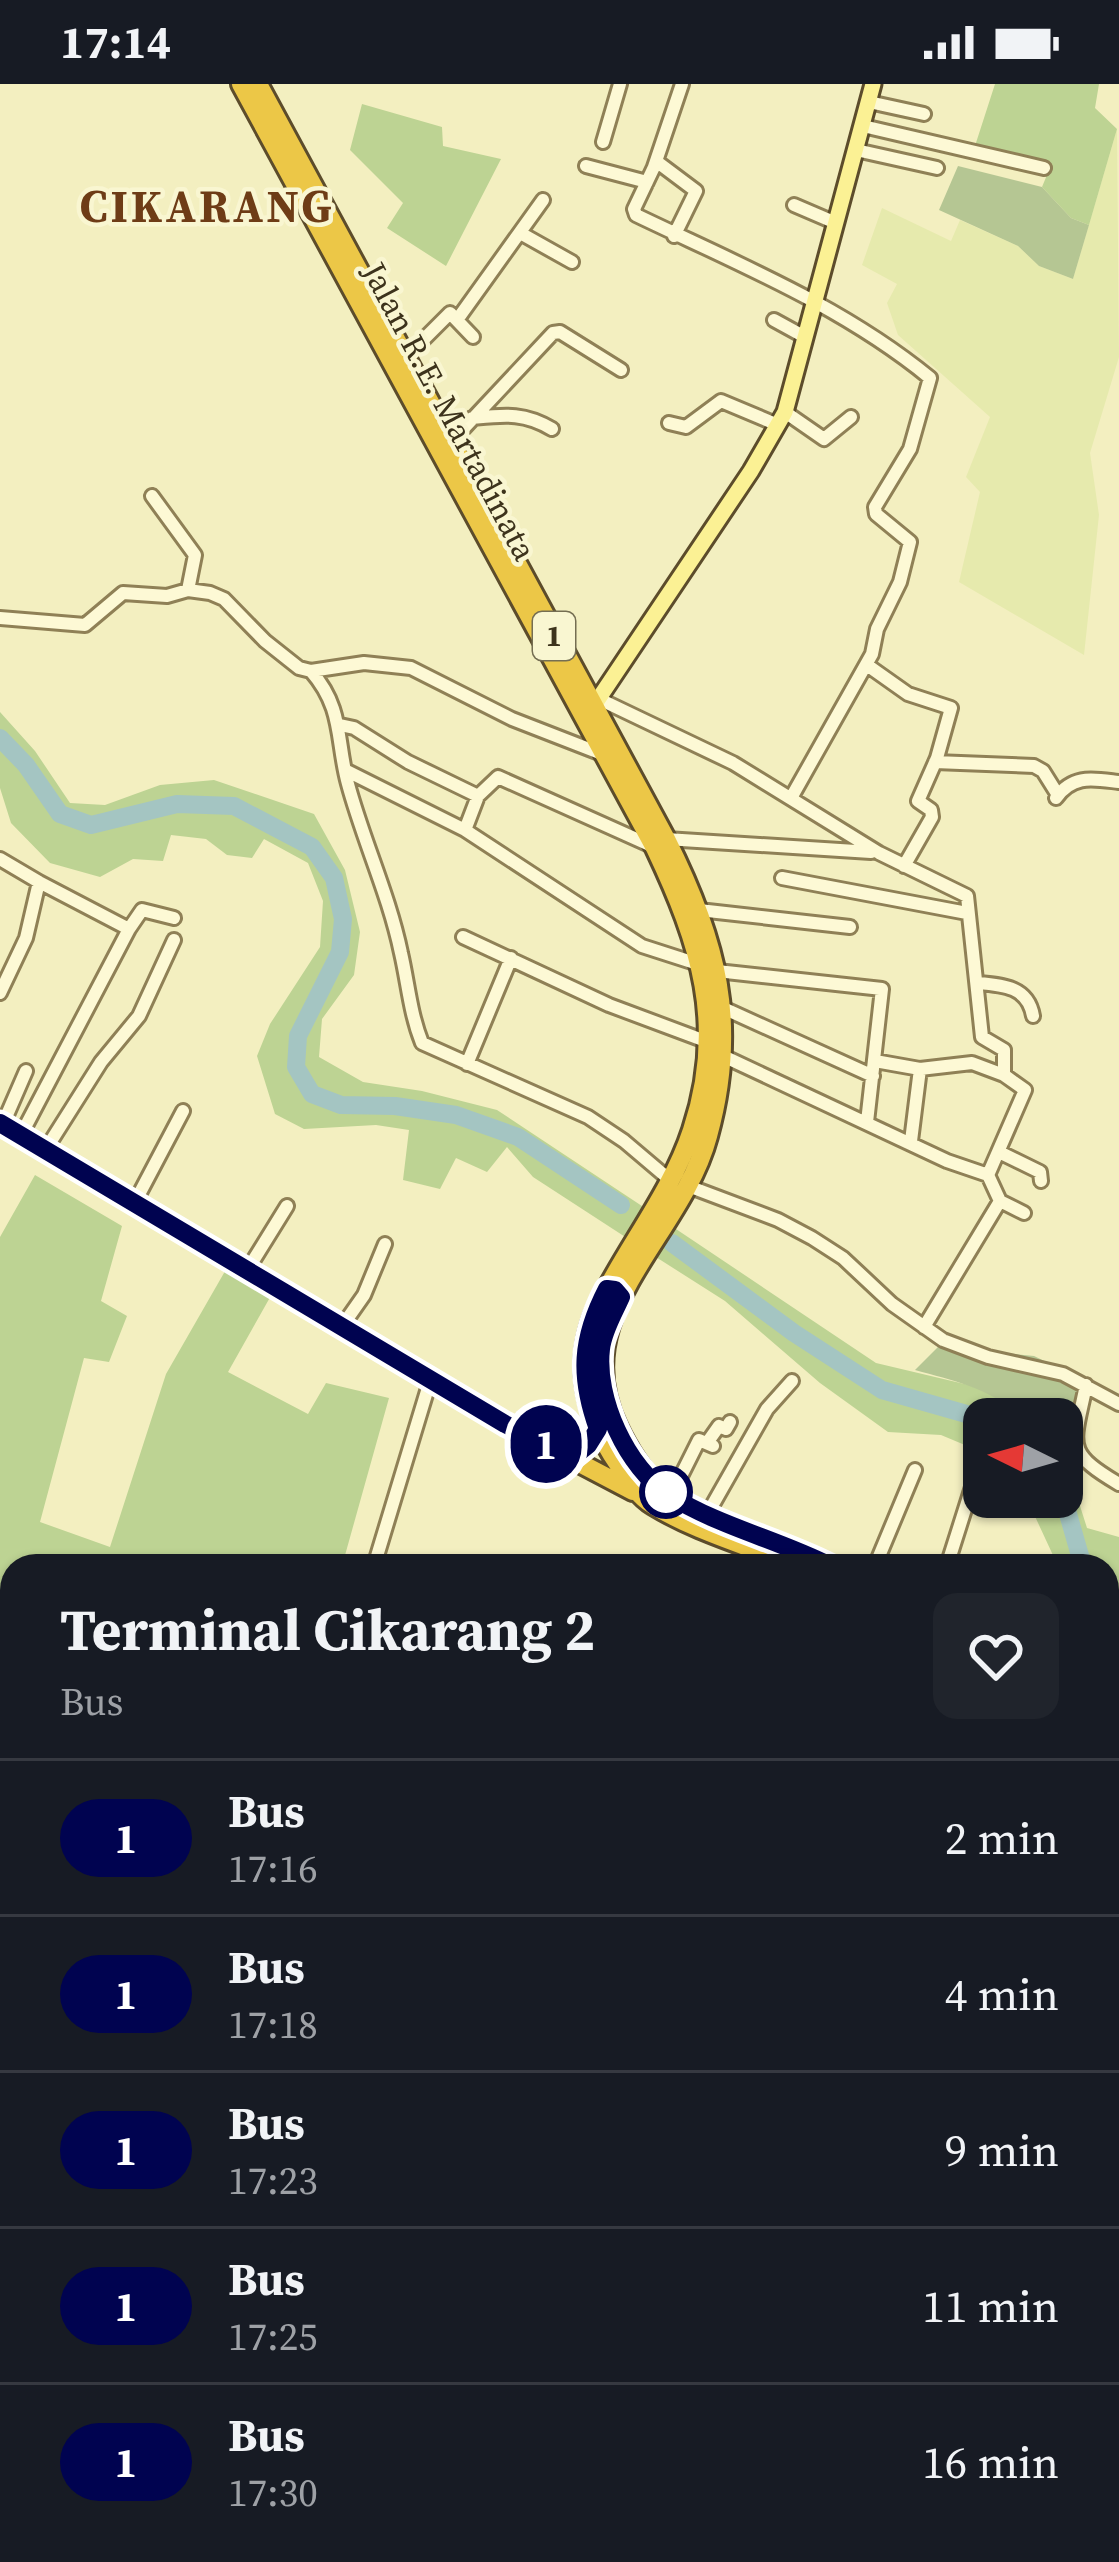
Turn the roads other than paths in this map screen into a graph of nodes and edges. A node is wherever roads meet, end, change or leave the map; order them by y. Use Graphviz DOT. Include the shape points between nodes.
graph roads {
  1 [pos="241,84"];
  2 [pos="258,84"];
  3 [pos="620,84"];
  4 [pos="682,84"];
  5 [pos="873,84"];
  6 [pos="869,102"];
  7 [pos="924,114"];
  8 [pos="862,126"];
  9 [pos="602,142"];
  10 [pos="856,150"];
  11 [pos="586,166"];
  12 [pos="654,166"];
  13 [pos="938,168"];
  14 [pos="1044,169"];
  15 [pos="647,182"];
  16 [pos="543,200"];
  17 [pos="794,205"];
  18 [pos="836,223"];
  19 [pos="522,234"];
  20 [pos="674,236"];
  21 [pos="572,262"];
  22 [pos="815,301"];
  23 [pos="457,320"];
  24 [pos="774,320"];
  25 [pos="472,337"];
  26 [pos="805,337"];
  27 [pos="404,359"];
  28 [pos="621,370"];
  29 [pos="851,417"];
  30 [pos="471,418"];
  31 [pos="782,418"];
  32 [pos="670,423"];
  33 [pos="552,429"];
  34 [pos="449,444"];
  35 [pos="152,496"];
  36 [pos="188,590"];
  37 [pos="0,618"];
  38 [pos="867,665"];
  39 [pos="311,671"];
  40 [pos="596,703"];
  41 [pos="340,725"];
  42 [pos="603,754"];
  43 [pos="935,762"];
  44 [pos="345,770"];
  45 [pos="1119,782"];
  46 [pos="478,796"];
  47 [pos="791,798"];
  48 [pos="465,830"];
  49 [pos="660,843"];
  50 [pos="879,853"];
  51 [pos="0,859"];
  52 [pos="904,866"];
  53 [pos="782,878"];
  54 [pos="40,882"];
  55 [pos="699,910"];
  56 [pos="968,913"];
  57 [pos="174,918"];
  58 [pos="850,927"];
  59 [pos="128,929"];
  60 [pos="463,937"];
  61 [pos="173,940"];
  62 [pos="511,958"];
  63 [pos="709,968"];
  64 [pos="978,982"];
  65 [pos="0,993"];
  66 [pos="723,1008"];
  67 [pos="1034,1016"];
  68 [pos="708,1042"];
  69 [pos="724,1056"];
  70 [pos="875,1061"];
  71 [pos="467,1064"];
  72 [pos="920,1069"];
  73 [pos="26,1071"];
  74 [pos="1004,1075"];
  75 [pos="873,1076"];
  76 [pos="183,1111"];
  77 [pos="867,1121"];
  78 [pos="1,1123"];
  79 [pos="21,1135"];
  80 [pos="910,1141"];
  81 [pos="46,1149"];
  82 [pos="999,1152"];
  83 [pos="988,1175"];
  84 [pos="1041,1181"];
  85 [pos="679,1183"];
  86 [pos="1000,1201"];
  87 [pos="135,1202"];
  88 [pos="287,1206"];
  89 [pos="1024,1214"];
  90 [pos="385,1244"];
  91 [pos="248,1269"];
  92 [pos="614,1293"];
  93 [pos="343,1324"];
  94 [pos="924,1327"];
  95 [pos="432,1377"];
  96 [pos="792,1381"];
  97 [pos="1086,1385"];
  98 [pos="1119,1404"];
  99 [pos="730,1422"];
  100 [pos="598,1429"];
  101 [pos="573,1457"];
  102 [pos="915,1470"];
  103 [pos="1119,1484"];
  104 [pos="665,1492"];
  105 [pos="639,1493"];
  106 [pos="708,1513"];
  107 [pos="963,1514"];
  108 [pos="378,1554"];
  109 [pos="768,1554"];
  110 [pos="802,1554"];
  111 [pos="880,1554"];
  112 [pos="950,1554"];
  1 -- 42 [label="highway, Jalan R.E. Martadinata / 1"];
  2 -- 27 [label="highway, Jalan R.E. Martadinata / 1"];
  3 -- 9 [label="street"];
  4 -- 12 [label="street"];
  5 -- 6 [label="main road"];
  6 -- 7 [label="street"];
  6 -- 8 [label="main road"];
  8 -- 10 [label="main road"];
  8 -- 14 [label="street"];
  10 -- 13 [label="street"];
  10 -- 18 [label="main road"];
  11 -- 15 [label="street"];
  12 -- 15 [label="street"];
  12 -- 20 [label="street" via="696,191"];
  15 -- 20 [label="street" via="636,215"];
  16 -- 19 [label="street"];
  17 -- 18 [label="street"];
  18 -- 22 [label="main road"];
  19 -- 21 [label="street"];
  19 -- 23 [label="street"];
  20 -- 22 [label="street"];
  22 -- 26 [label="main road"];
  22 -- 38 [label="street" via="931,378 910,449 875,507 910,545"];
  23 -- 25 [label="street"];
  23 -- 27 [label="street" via="446,314"];
  24 -- 26 [label="street"];
  26 -- 31 [label="main road"];
  27 -- 34 [label="highway, Jalan R.E. Martadinata / 1"];
  28 -- 30 [label="street" via="556,332"];
  29 -- 31 [label="street" via="824,439"];
  30 -- 33 [label="street" via="515,414"];
  30 -- 34 [label="street"];
  31 -- 32 [label="street" via="721,401 686,427"];
  31 -- 40 [label="main road"];
  34 -- 40 [label="highway, Jalan R.E. Martadinata / 1"];
  35 -- 36 [label="street" via="195,555"];
  36 -- 37 [label="street" via="123,593 85,626"];
  36 -- 39 [label="street" via="224,599 286,660"];
  38 -- 43 [label="street" via="908,694 951,708"];
  38 -- 47 [label="street"];
  39 -- 41 [label="street"];
  39 -- 42 [label="street" via="364,663 411,668"];
  40 -- 47 [label="street" via="667,728"];
  40 -- 49 [label="highway, Jalan R.E. Martadinata / 1"];
  41 -- 44 [label="street"];
  41 -- 46 [label="street"];
  42 -- 49 [label="highway, Jalan R.E. Martadinata / 1"];
  43 -- 45 [label="street" via="1034,766 1056,798 1082,778"];
  43 -- 52 [label="street" via="918,801 932,817"];
  44 -- 48 [label="street"];
  44 -- 71 [label="street" via="420,1039"];
  46 -- 48 [label="street"];
  46 -- 49 [label="street" via="498,778"];
  47 -- 50 [label="street"];
  48 -- 63 [label="street" via="642,946"];
  49 -- 50 [label="street"];
  49 -- 55 [label="highway, Jalan R.E. Martadinata / 1"];
  49 -- 63 [label="highway, Jalan R.E. Martadinata / 1"];
  50 -- 52 [label="street"];
  51 -- 54 [label="street"];
  52 -- 56 [label="street" via="967,896"];
  53 -- 56 [label="street"];
  54 -- 59 [label="street"];
  54 -- 65 [label="street"];
  55 -- 58 [label="street"];
  55 -- 63 [label="highway, Jalan R.E. Martadinata / 1"];
  56 -- 64 [label="street"];
  57 -- 59 [label="street" via="142,910"];
  59 -- 79 [label="street"];
  60 -- 62 [label="street"];
  61 -- 81 [label="street" via="139,1016"];
  62 -- 68 [label="street"];
  62 -- 71 [label="street"];
  63 -- 66 [label="highway, Jalan R.E. Martadinata / 1"];
  63 -- 68 [label="highway, Jalan R.E. Martadinata / 1"];
  63 -- 70 [label="street" via="881,988"];
  64 -- 67 [label="street" via="1017,990"];
  64 -- 74 [label="street" via="982,1037 1004,1049"];
  66 -- 69 [label="highway, Jalan R.E. Martadinata / 1"];
  66 -- 75 [label="street"];
  68 -- 85 [label="highway, Jalan R.E. Martadinata / 1"];
  69 -- 77 [label="street"];
  69 -- 85 [label="highway, Jalan R.E. Martadinata / 1" via="709,1136"];
  70 -- 72 [label="street"];
  70 -- 75 [label="street"];
  71 -- 85 [label="street" via="587,1117"];
  72 -- 74 [label="street" via="972,1064"];
  72 -- 80 [label="street"];
  73 -- 78 [label="street"];
  74 -- 82 [label="street" via="1025,1090"];
  75 -- 77 [label="street"];
  76 -- 87 [label="street"];
  77 -- 80 [label="street"];
  78 -- 79 [label="highway, 1"];
  79 -- 81 [label="highway, 1"];
  80 -- 83 [label="street"];
  81 -- 87 [label="highway, 1"];
  82 -- 83 [label="street"];
  82 -- 84 [label="street" via="1040,1172"];
  83 -- 86 [label="street"];
  85 -- 92 [label="highway, Jalan R.E. Martadinata / 1"];
  85 -- 94 [label="street" via="812,1238"];
  86 -- 89 [label="street"];
  86 -- 94 [label="street"];
  87 -- 91 [label="highway, 1"];
  88 -- 91 [label="street"];
  90 -- 93 [label="street"];
  91 -- 93 [label="highway, 1"];
  92 -- 100 [label="highway, Jalan R.E. Martadinata / 1" via="584,1346"];
  92 -- 104 [label="highway, Jalan R.E. Martadinata / 1" via="602,1383 626,1443"];
  93 -- 95 [label="highway, 1"];
  94 -- 97 [label="street" via="977,1354"];
  95 -- 101 [label="highway, 1"];
  95 -- 108 [label="street"];
  96 -- 106 [label="street" via="766,1409"];
  97 -- 98 [label="street"];
  97 -- 103 [label="street" via="1079,1456"];
  99 -- 104 [label="street" via="718,1426 710,1445 699,1440"];
  100 -- 101 [label="highway"];
  100 -- 105 [label="highway, Jalan R.E. Martadinata / 1"];
  101 -- 105 [label="highway, 1"];
  102 -- 111 [label="street"];
  104 -- 106 [label="highway, 1"];
  105 -- 109 [label="highway, 1"];
  106 -- 110 [label="highway, 1"];
  107 -- 112 [label="street"];
}
